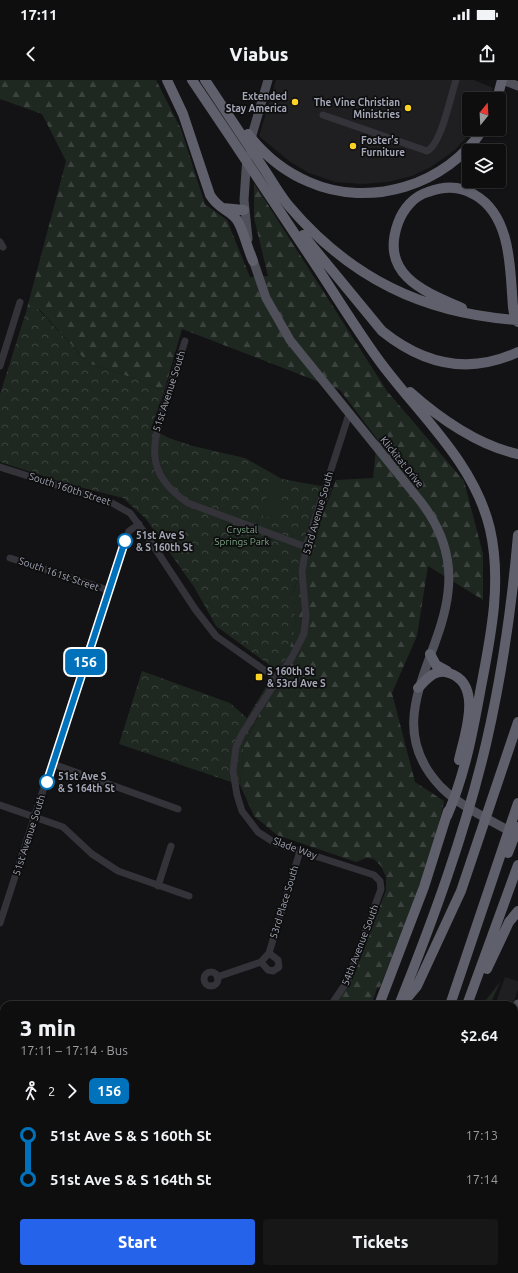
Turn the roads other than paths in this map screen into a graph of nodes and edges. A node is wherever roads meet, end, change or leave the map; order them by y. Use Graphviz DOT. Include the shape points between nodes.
graph roads {
  1 [pos="166,80"];
  2 [pos="192,80"];
  3 [pos="205,80"];
  4 [pos="208,80"];
  5 [pos="268,80"];
  6 [pos="456,80"];
  7 [pos="502,80"];
  8 [pos="518,86"];
  9 [pos="499,92"];
  10 [pos="323,115"];
  11 [pos="477,136"];
  12 [pos="263,186"];
  13 [pos="217,206"];
  14 [pos="244,210"];
  15 [pos="253,261"];
  16 [pos="20,302"];
  17 [pos="478,317"];
  18 [pos="516,318"];
  19 [pos="185,341"];
  20 [pos="518,352"];
  21 [pos="378,358"];
  22 [pos="0,366"];
  23 [pos="349,414"];
  24 [pos="518,454"];
  25 [pos="0,467"];
  26 [pos="139,524"];
  27 [pos="518,534"];
  28 [pos="306,547"];
  29 [pos="10,558"];
  30 [pos="108,590"];
  31 [pos="430,654"];
  32 [pos="451,673"];
  33 [pos="277,679"];
  34 [pos="418,688"];
  35 [pos="518,722"];
  36 [pos="53,764"];
  37 [pos="458,775"];
  38 [pos="518,803"];
  39 [pos="0,805"];
  40 [pos="178,809"];
  41 [pos="35,816"];
  42 [pos="518,827"];
  43 [pos="518,836"];
  44 [pos="171,846"];
  45 [pos="300,851"];
  46 [pos="518,866"];
  47 [pos="380,880"];
  48 [pos="158,886"];
  49 [pos="189,896"];
  50 [pos="518,911"];
  51 [pos="0,923"];
  52 [pos="268,953"];
  53 [pos="465,961"];
  54 [pos="261,962"];
  55 [pos="217,977"];
  56 [pos="334,1001"];
  57 [pos="381,1001"];
  58 [pos="401,1001"];
  59 [pos="404,1001"];
  60 [pos="451,1001"];
  61 [pos="468,1001"];
  62 [pos="472,1001"];
  1 -- 13 [label="highway" via="183,114 210,195"];
  2 -- 12 [label="highway"];
  3 -- 17 [label="highway" via="288,205 318,237 362,273 398,292 435,306"];
  4 -- 11 [label="highway" via="257,146 274,162 303,179 328,189 369,192 394,190 410,185 432,177 448,167"];
  5 -- 14 [label="main road, Klickitat Drive" via="247,154"];
  6 -- 10 [label="street" via="437,139 432,149 427,151"];
  7 -- 8 [label="main road"];
  7 -- 9 [label="highway"];
  12 -- 20 [label="highway" via="378,326 398,344 416,354 440,362 457,364 481,363"];
  12 -- 21 [label="highway"];
  13 -- 14 [label="highway"];
  13 -- 15 [label="highway" via="237,220"];
  14 -- 15 [label="main road, Klickitat Drive"];
  15 -- 23 [label="main road, Klickitat Drive" via="266,298 284,331"];
  16 -- 22 [label="street"];
  17 -- 18 [label="highway"];
  17 -- 18 [label="highway" via="416,286 398,262 394,238 400,218 408,206 424,193 446,188 459,189 480,198 491,210 502,229 506,244"];
  19 -- 28 [label="street, 51st Avenue South" via="154,441 154,456 163,480 177,496 199,508"];
  21 -- 24 [label="highway" via="431,410 477,438"];
  21 -- 37 [label="highway" via="448,444 479,498 494,549 494,609 473,730"];
  23 -- 28 [label="street, 53rd Avenue South"];
  23 -- 31 [label="main road, Klickitat Drive" via="427,510 437,526 443,543 448,568 448,594"];
  25 -- 26 [label="street, South 160th Street" via="112,503 130,513"];
  26 -- 30 [label="street, 51st Avenue South" via="129,530"];
  26 -- 33 [label="street, South 160th Street" via="195,609 216,636"];
  27 -- 58 [label="highway" via="514,591 486,744 443,888"];
  28 -- 33 [label="street, 53rd Avenue South" via="302,572 306,616 304,634"];
  29 -- 30 [label="street, South 161st Street"];
  30 -- 36 [label="street, 51st Avenue South"];
  31 -- 32 [label="highway" via="436,665"];
  31 -- 34 [label="main road, Klickitat Drive"];
  32 -- 34 [label="highway" via="435,673"];
  32 -- 37 [label="highway" via="466,688 470,705"];
  33 -- 45 [label="street, Slade Way" via="236,747 233,760 234,783 242,811 258,832 275,843"];
  34 -- 43 [label="main road, Klickitat Drive" via="414,714 415,733 419,750 429,771 442,788 472,810"];
  35 -- 59 [label="highway" via="461,891 417,986"];
  36 -- 40 [label="street"];
  36 -- 41 [label="street, 51st Avenue South"];
  37 -- 57 [label="highway" via="424,887"];
  38 -- 53 [label="highway"];
  39 -- 41 [label="street"];
  41 -- 48 [label="street" via="63,827 109,866"];
  41 -- 51 [label="street, 51st Avenue South"];
  42 -- 53 [label="highway"];
  44 -- 48 [label="street"];
  45 -- 47 [label="street, Slade Way" via="374,875"];
  45 -- 52 [label="street, 53rd Place South"];
  46 -- 61 [label="highway"];
  47 -- 56 [label="street, 54th Avenue South" via="381,889 350,975"];
  48 -- 49 [label="street"];
  50 -- 62 [label="highway" via="509,922"];
  52 -- 54 [label="street, 53rd Place South"];
  52 -- 54 [label="street" via="278,960 279,967 273,971 268,970"];
  53 -- 60 [label="highway"];
  54 -- 55 [label="street"];
}
